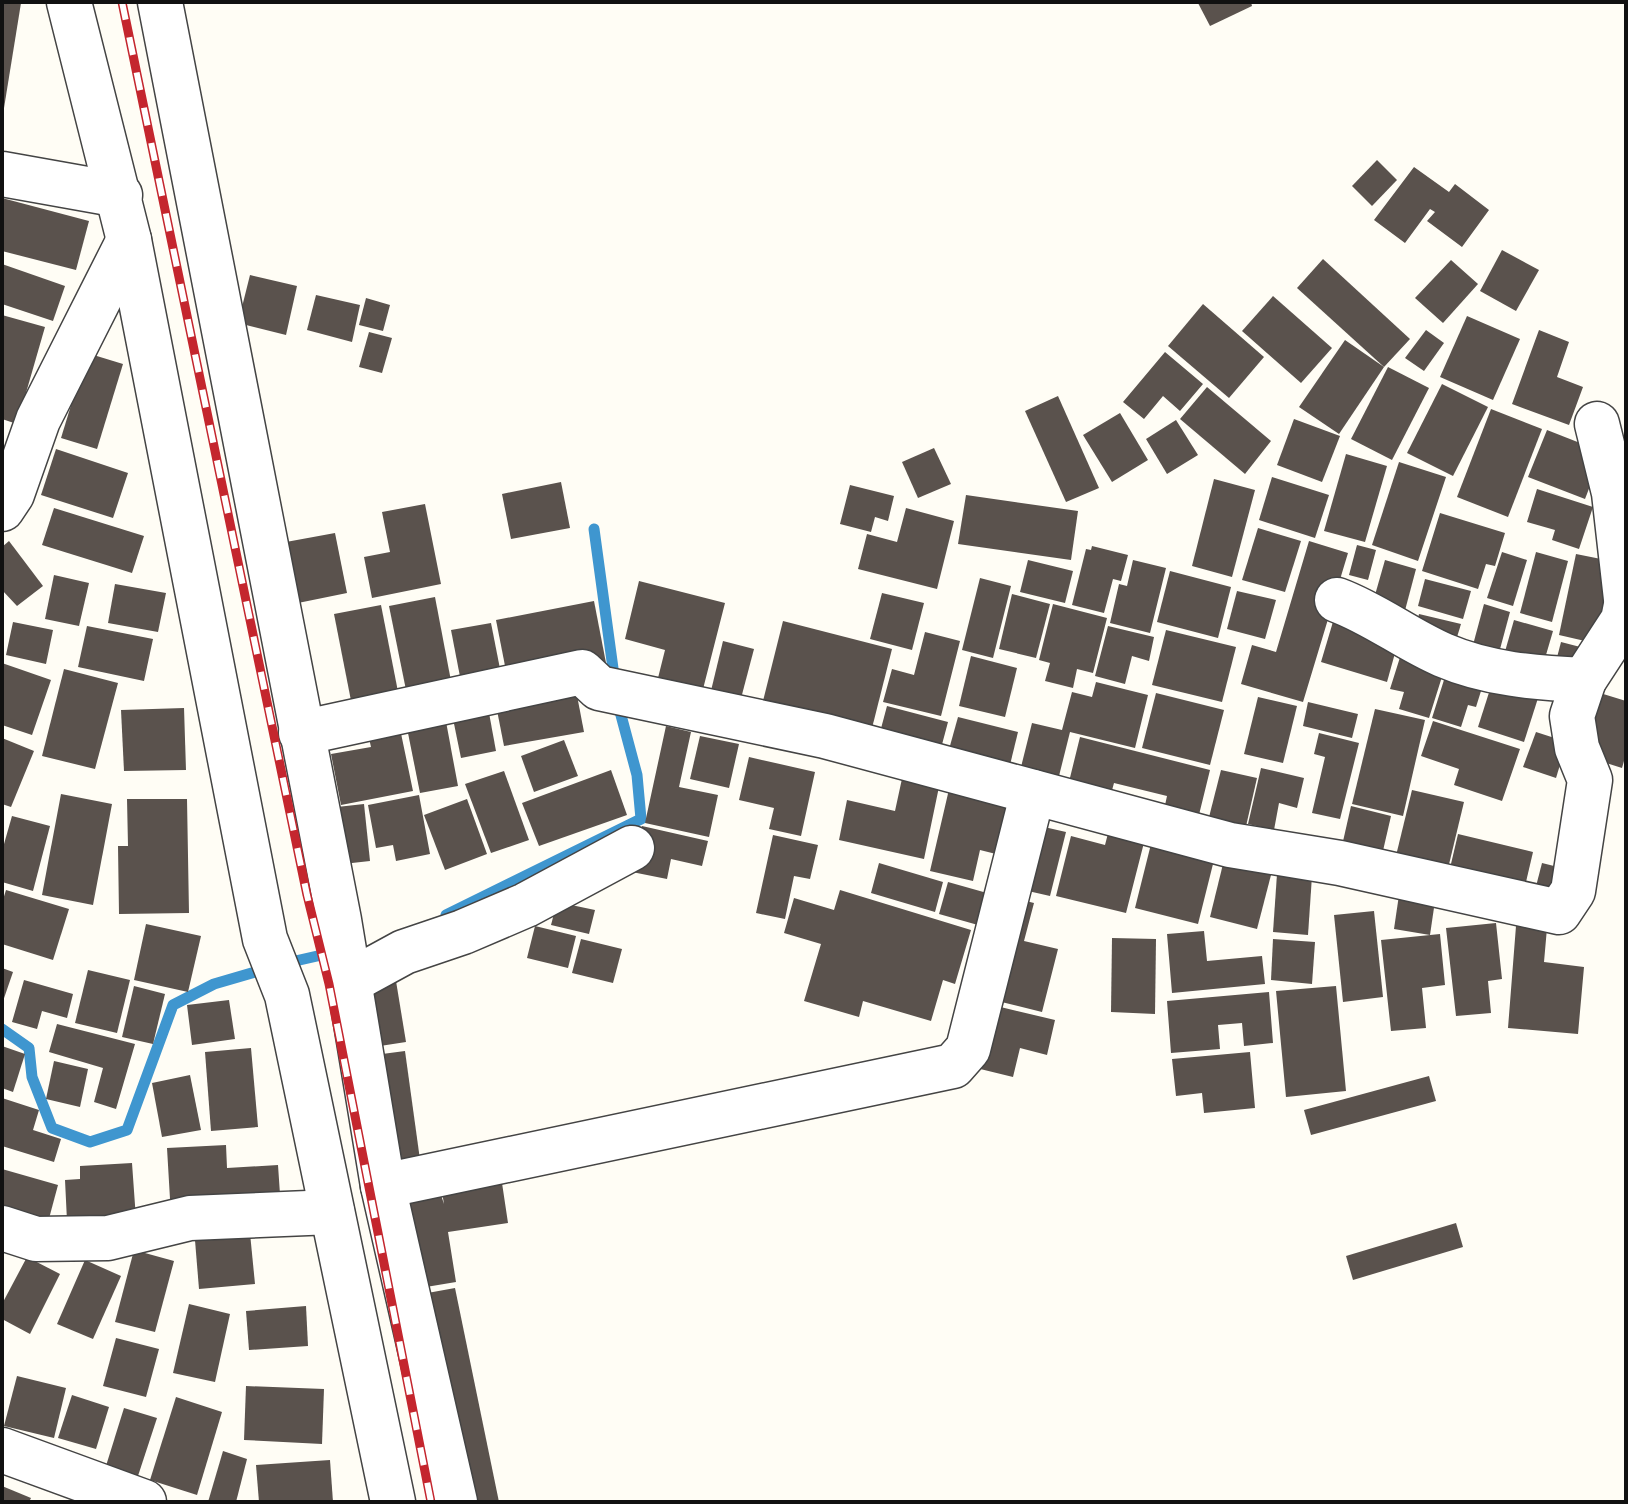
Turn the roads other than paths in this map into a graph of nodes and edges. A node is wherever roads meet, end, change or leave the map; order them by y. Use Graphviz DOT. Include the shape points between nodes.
graph roads {
  1 [pos="69,2"];
  2 [pos="160,2"];
  3 [pos="2,174"];
  4 [pos="120,195"];
  5 [pos="129,240"];
  6 [pos="1597,424"];
  7 [pos="2,509"];
  8 [pos="1622,527"];
  9 [pos="1626,599"];
  10 [pos="1337,600"];
  11 [pos="1626,605"];
  12 [pos="1584,680"];
  13 [pos="301,733"];
  14 [pos="1033,792"];
  15 [pos="632,848"];
  16 [pos="344,955"];
  17 [pos="383,1186"];
  18 [pos="332,1212"];
  19 [pos="2,1228"];
  20 [pos="2,1450"];
  21 [pos="144,1502"];
  22 [pos="393,1502"];
  23 [pos="455,1502"];
  1 -- 4 [label="street"];
  2 -- 13 [label="street"];
  3 -- 4 [label="street"];
  4 -- 5 [label="street"];
  5 -- 7 [label="street" via="38,420"];
  5 -- 18 [label="street" via="265,939 287,995"];
  6 -- 8 [label="street"];
  8 -- 9 [label="street"];
  10 -- 12 [label="street" via="1443,655 1504,674"];
  11 -- 12 [label="street" via="1623,620"];
  12 -- 14 [label="street" via="1572,716 1590,780 1573,891 1559,912 1340,863 1230,845"];
  13 -- 14 [label="street" via="582,672 599,688 825,736"];
  13 -- 16 [label="street"];
  14 -- 17 [label="street" via="968,1049 953,1066"];
  15 -- 16 [label="street" via="463,932 404,952"];
  16 -- 17 [label="street"];
  17 -- 23 [label="street"];
  18 -- 19 [label="street" via="190,1218 108,1238 36,1239"];
  18 -- 22 [label="street"];
  20 -- 21 [label="street"];
}
